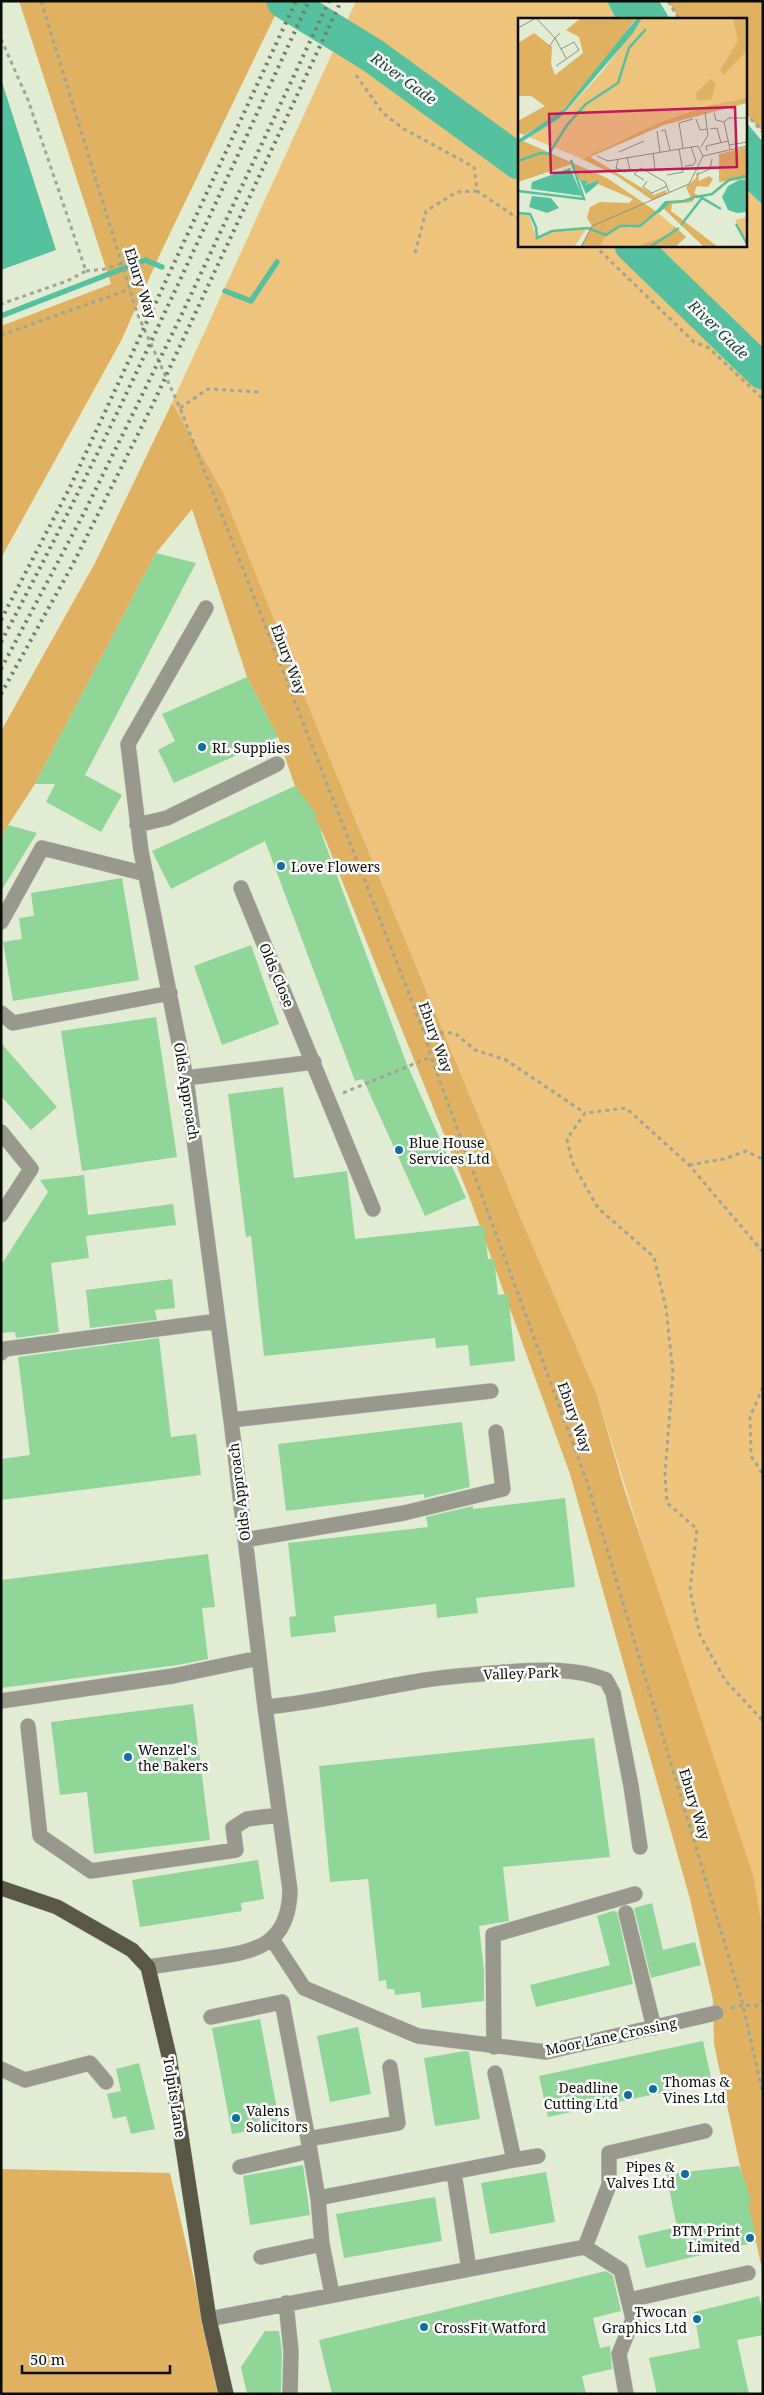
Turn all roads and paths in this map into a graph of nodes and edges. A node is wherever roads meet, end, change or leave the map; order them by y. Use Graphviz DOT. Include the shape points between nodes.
graph roads {
  1 [pos="42,1"];
  2 [pos="668,1"];
  3 [pos="678,18"];
  4 [pos="1,39"];
  5 [pos="356,75"];
  6 [pos="746,114"];
  7 [pos="763,132"];
  8 [pos="478,191"];
  9 [pos="518,218"];
  10 [pos="595,246"];
  11 [pos="415,253"];
  12 [pos="122,264"];
  13 [pos="86,271"];
  14 [pos="130,289"];
  15 [pos="1,304"];
  16 [pos="1,335"];
  17 [pos="258,392"];
  18 [pos="763,399"];
  19 [pos="180,408"];
  20 [pos="206,608"];
  21 [pos="277,764"];
  22 [pos="138,825"];
  23 [pos="146,874"];
  24 [pos="241,888"];
  25 [pos="1,922"];
  26 [pos="170,993"];
  27 [pos="1,1013"];
  28 [pos="424,1032"];
  29 [pos="431,1057"];
  30 [pos="314,1062"];
  31 [pos="186,1078"];
  32 [pos="328,1099"];
  33 [pos="584,1113"];
  34 [pos="1,1132"];
  35 [pos="763,1157"];
  36 [pos="689,1165"];
  37 [pos="373,1209"];
  38 [pos="1,1215"];
  39 [pos="763,1252"];
  40 [pos="218,1321"];
  41 [pos="1,1353"];
  42 [pos="763,1387"];
  43 [pos="491,1391"];
  44 [pos="231,1420"];
  45 [pos="496,1432"];
  46 [pos="763,1474"];
  47 [pos="245,1540"];
  48 [pos="259,1658"];
  49 [pos="1,1701"];
  50 [pos="265,1707"];
  51 [pos="763,1721"];
  52 [pos="28,1726"];
  53 [pos="279,1815"];
  54 [pos="640,1847"];
  55 [pos="1,1888"];
  56 [pos="635,1894"];
  57 [pos="626,1913"];
  58 [pos="272,1939"];
  59 [pos="148,1967"];
  60 [pos="763,2000"];
  61 [pos="743,2004"];
  62 [pos="716,2012"];
  63 [pos="210,2017"];
  64 [pos="654,2028"];
  65 [pos="494,2047"];
  66 [pos="390,2067"];
  67 [pos="1,2068"];
  68 [pos="495,2073"];
  69 [pos="106,2082"];
  70 [pos="763,2095"];
  71 [pos="705,2131"];
  72 [pos="309,2145"];
  73 [pos="538,2156"];
  74 [pos="514,2160"];
  75 [pos="240,2167"];
  76 [pos="454,2173"];
  77 [pos="318,2198"];
  78 [pos="322,2244"];
  79 [pos="584,2247"];
  80 [pos="262,2257"];
  81 [pos="470,2269"];
  82 [pos="748,2273"];
  83 [pos="332,2294"];
  84 [pos="629,2300"];
  85 [pos="286,2303"];
  86 [pos="209,2319"];
  87 [pos="226,2394"];
  88 [pos="290,2394"];
  89 [pos="626,2394"];
  1 -- 12 [label="path, Ebury Way"];
  2 -- 3 [label="path"];
  4 -- 13 [label="path" via="28,100"];
  5 -- 8 [label="path" via="383,113 404,129 474,167"];
  6 -- 7 [label="path"];
  8 -- 9 [label="path"];
  8 -- 11 [label="path" via="457,192 426,211"];
  10 -- 18 [label="path" via="694,342 709,348"];
  12 -- 13 [label="path"];
  12 -- 14 [label="path, Ebury Way"];
  13 -- 15 [label="path"];
  14 -- 16 [label="path"];
  14 -- 19 [label="path, Ebury Way" via="137,313"];
  17 -- 19 [label="path" via="208,389"];
  19 -- 28 [label="path, Ebury Way"];
  20 -- 22 [label="street, Olds Approach" via="128,744"];
  21 -- 22 [label="street" via="167,818"];
  22 -- 23 [label="street, Olds Approach"];
  23 -- 25 [label="street" via="42,848"];
  23 -- 26 [label="street, Olds Approach"];
  24 -- 30 [label="street, Olds Close"];
  26 -- 27 [label="street" via="13,1023"];
  26 -- 31 [label="street, Olds Approach"];
  28 -- 29 [label="path, Ebury Way"];
  28 -- 33 [label="path" via="455,1032 475,1050 506,1060"];
  29 -- 32 [label="path"];
  29 -- 61 [label="path, Ebury Way" via="586,1479"];
  30 -- 31 [label="street"];
  30 -- 32 [label="street, Olds Close"];
  31 -- 40 [label="street, Olds Approach"];
  32 -- 37 [label="street, Olds Close"];
  33 -- 36 [label="path" via="626,1108"];
  33 -- 51 [label="path" via="567,1139 572,1162 598,1208 654,1258 666,1308 673,1373 665,1465 667,1503 697,1529 690,1590 700,1635 725,1680"];
  34 -- 38 [label="street" via="31,1169"];
  35 -- 36 [label="path" via="746,1151 724,1159"];
  36 -- 39 [label="path"];
  40 -- 41 [label="street" via="4,1348"];
  40 -- 44 [label="street, Olds Approach"];
  42 -- 46 [label="path" via="750,1417 751,1456"];
  43 -- 44 [label="street"];
  44 -- 47 [label="street, Olds Approach"];
  45 -- 47 [label="street" via="503,1489 404,1513"];
  47 -- 48 [label="street, Olds Approach"];
  48 -- 49 [label="street" via="173,1676"];
  48 -- 50 [label="street, Olds Approach"];
  50 -- 53 [label="street, Olds Approach"];
  50 -- 54 [label="street, Valley Park" via="301,1704 416,1681 479,1674 590,1673 606,1680 613,1693"];
  52 -- 53 [label="street" via="40,1836 92,1871 236,1850 233,1828 247,1819"];
  53 -- 58 [label="street, Olds Approach" via="290,1905 282,1927"];
  55 -- 59 [label="main road" via="57,1907 132,1950"];
  56 -- 65 [label="street" via="492,1935"];
  57 -- 64 [label="street"];
  58 -- 59 [label="street, Olds Approach" via="253,1951"];
  58 -- 65 [label="street, Moor Lane Crossing" via="304,1988 418,2036"];
  59 -- 86 [label="main road, Tolpits Lane" via="169,2056"];
  60 -- 61 [label="path" via="756,2006"];
  61 -- 70 [label="path, Ebury Way"];
  62 -- 64 [label="street, Moor Lane Crossing"];
  63 -- 72 [label="street" via="282,2002"];
  64 -- 65 [label="street, Moor Lane Crossing" via="546,2052"];
  66 -- 72 [label="street" via="398,2123"];
  67 -- 69 [label="street" via="25,2080 90,2063"];
  68 -- 74 [label="street"];
  71 -- 79 [label="street" via="609,2153 609,2185"];
  72 -- 75 [label="street"];
  72 -- 77 [label="street"];
  73 -- 74 [label="street"];
  74 -- 76 [label="street"];
  76 -- 77 [label="street"];
  76 -- 81 [label="street"];
  77 -- 78 [label="street"];
  78 -- 80 [label="street"];
  78 -- 83 [label="street"];
  79 -- 81 [label="street"];
  79 -- 84 [label="street" via="621,2270"];
  81 -- 83 [label="street"];
  82 -- 84 [label="street"];
  83 -- 85 [label="street"];
  84 -- 89 [label="street" via="633,2319 618,2354"];
  85 -- 86 [label="street"];
  85 -- 88 [label="street" via="291,2351"];
  86 -- 87 [label="main road, Tolpits Lane"];
}
